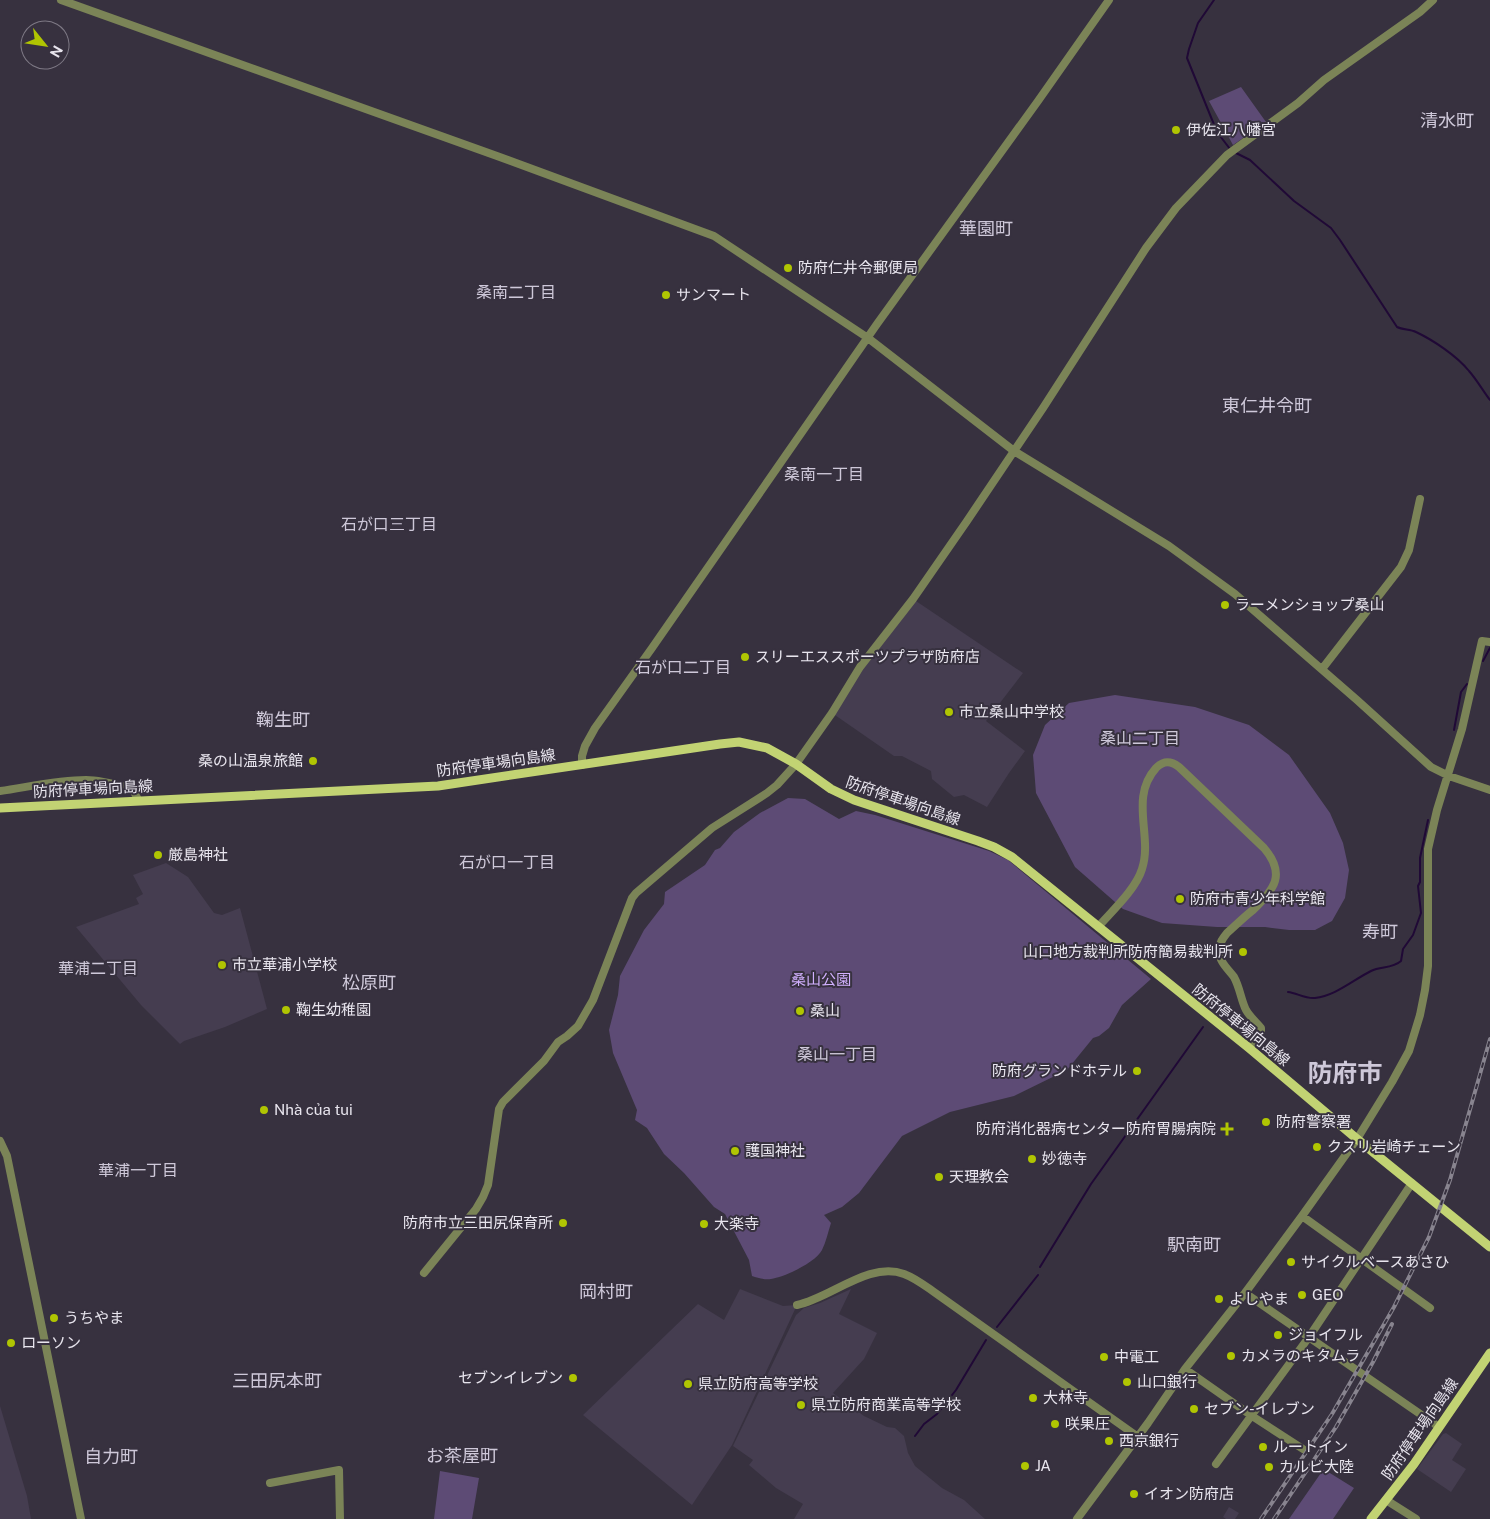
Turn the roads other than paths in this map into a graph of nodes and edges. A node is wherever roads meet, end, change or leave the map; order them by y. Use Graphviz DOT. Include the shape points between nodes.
graph roads {
  1 [pos="60,0"];
  2 [pos="1109,0"];
  3 [pos="1433,0"];
  4 [pos="868,338"];
  5 [pos="1014,451"];
  6 [pos="1420,499"];
  7 [pos="1490,642"];
  8 [pos="1322,669"];
  9 [pos="796,764"];
  10 [pos="582,765"];
  11 [pos="1449,776"];
  12 [pos="1490,790"];
  13 [pos="0,791"];
  14 [pos="138,800"];
  15 [pos="0,808"];
  16 [pos="1098,927"];
  17 [pos="1249,1048"];
  18 [pos="1357,1139"];
  19 [pos="0,1141"];
  20 [pos="1412,1183"];
  21 [pos="1302,1216"];
  22 [pos="1490,1248"];
  23 [pos="1362,1258"];
  24 [pos="424,1273"];
  25 [pos="1245,1293"];
  26 [pos="797,1305"];
  27 [pos="1430,1308"];
  28 [pos="1309,1337"];
  29 [pos="1490,1353"];
  30 [pos="1185,1369"];
  31 [pos="1252,1416"];
  32 [pos="1439,1427"];
  33 [pos="1138,1437"];
  34 [pos="1303,1449"];
  35 [pos="1216,1464"];
  36 [pos="270,1483"];
  37 [pos="1386,1500"];
  38 [pos="80,1519"];
  39 [pos="340,1519"];
  40 [pos="1077,1519"];
  41 [pos="1371,1519"];
  42 [pos="1416,1519"];
  1 -- 4 [label="street" via="704,232"];
  2 -- 4 [label="street"];
  3 -- 5 [label="street" via="1227,156 1176,208 1146,248"];
  4 -- 5 [label="street"];
  4 -- 10 [label="street" via="595,728 585,746"];
  5 -- 8 [label="street" via="1169,546 1235,594"];
  5 -- 9 [label="street" via="913,599 860,667"];
  6 -- 8 [label="street" via="1409,550 1401,567"];
  7 -- 11 [label="street" via="1482,641"];
  8 -- 11 [label="street" via="1416,755"];
  9 -- 10 [label="main road, 防府停車場向島線" via="767,748 739,742"];
  9 -- 16 [label="main road, 防府停車場向島線" via="831,789 854,800 994,847 1012,857"];
  9 -- 24 [label="street" via="777,785 712,828 632,898 587,1012 578,1026 558,1042 503,1102 483,1197"];
  10 -- 14 [label="main road, 防府停車場向島線" via="438,786"];
  11 -- 12 [label="street"];
  11 -- 18 [label="street" via="1428,849 1428,966 1420,1015 1409,1051"];
  13 -- 14 [label="street" via="87,780 133,789"];
  14 -- 15 [label="main road, 防府停車場向島線"];
  16 -- 17 [label="main road, 防府停車場向島線"];
  16 -- 17 [label="street" via="1140,875 1144,861 1143,793 1160,764 1173,763 1264,848 1272,857 1277,872 1272,890 1222,938 1219,951 1240,989 1246,1010 1262,1028"];
  17 -- 18 [label="main road, 防府停車場向島線"];
  18 -- 20 [label="main road, 防府停車場向島線"];
  18 -- 21 [label="street"];
  19 -- 38 [label="street" via="8,1156"];
  20 -- 22 [label="main road, 防府停車場向島線"];
  20 -- 23 [label="street"];
  21 -- 23 [label="street"];
  21 -- 25 [label="street"];
  23 -- 27 [label="street"];
  23 -- 28 [label="street"];
  25 -- 28 [label="street"];
  25 -- 30 [label="street"];
  26 -- 33 [label="street" via="867,1274 888,1271 904,1274"];
  28 -- 31 [label="street"];
  28 -- 32 [label="street"];
  29 -- 32 [label="main road, 防府停車場向島線"];
  30 -- 31 [label="street"];
  30 -- 33 [label="street"];
  31 -- 34 [label="street"];
  31 -- 35 [label="street"];
  32 -- 37 [label="main road, 防府停車場向島線"];
  33 -- 40 [label="street"];
  36 -- 39 [label="street" via="338,1470"];
  37 -- 41 [label="main road, 防府停車場向島線"];
  37 -- 42 [label="street"];
}
